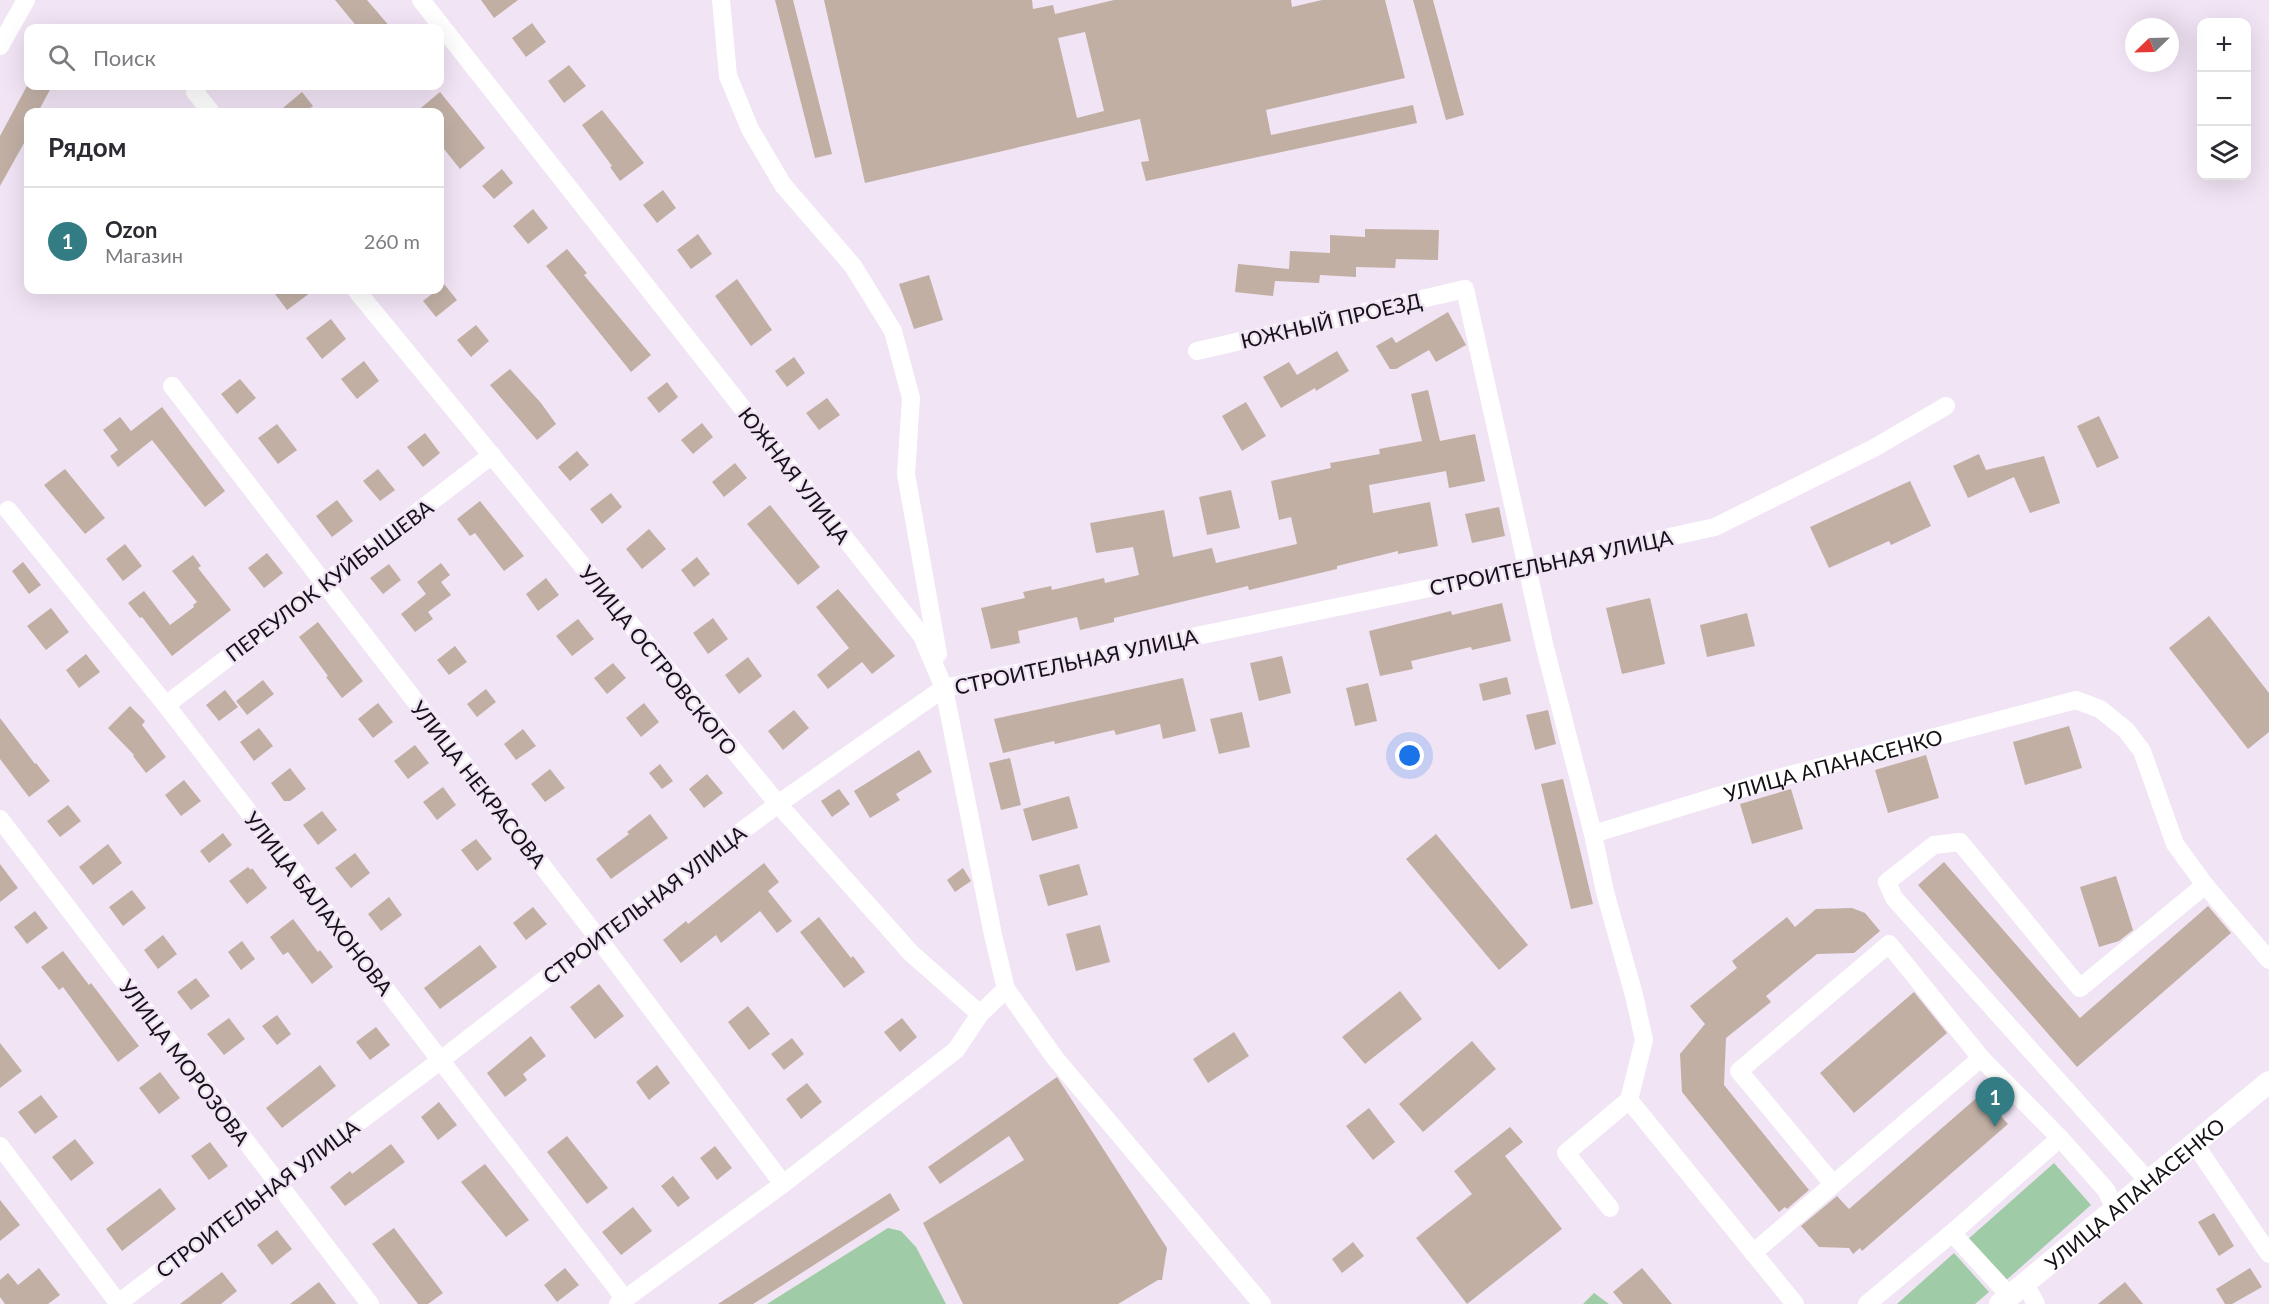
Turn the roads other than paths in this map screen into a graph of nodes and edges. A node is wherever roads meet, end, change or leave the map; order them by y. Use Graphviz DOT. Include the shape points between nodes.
graph roads {
  1 [pos="26,0"];
  2 [pos="421,0"];
  3 [pos="721,0"];
  4 [pos="440,24"];
  5 [pos="444,29"];
  6 [pos="0,46"];
  7 [pos="195,92"];
  8 [pos="208,108"];
  9 [pos="359,294"];
  10 [pos="1197,351"];
  11 [pos="172,386"];
  12 [pos="1946,406"];
  13 [pos="492,456"];
  14 [pos="8,510"];
  15 [pos="1527,568"];
  16 [pos="323,583"];
  17 [pos="944,688"];
  18 [pos="166,705"];
  19 [pos="778,804"];
  20 [pos="0,819"];
  21 [pos="1593,834"];
  22 [pos="2205,885"];
  23 [pos="598,938"];
  24 [pos="2269,960"];
  25 [pos="1006,989"];
  26 [pos="980,1014"];
  27 [pos="1981,1058"];
  28 [pos="441,1060"];
  29 [pos="2269,1082"];
  30 [pos="1629,1100"];
  31 [pos="2060,1138"];
  32 [pos="2194,1143"];
  33 [pos="0,1146"];
  34 [pos="2148,1181"];
  35 [pos="278,1184"];
  36 [pos="783,1184"];
  37 [pos="1833,1184"];
  38 [pos="1610,1208"];
  39 [pos="2115,1209"];
  40 [pos="1952,1233"];
  41 [pos="1753,1253"];
  42 [pos="2269,1254"];
  43 [pos="2012,1294"];
  44 [pos="621,1301"];
  45 [pos="118,1304"];
  46 [pos="370,1304"];
  47 [pos="1262,1304"];
  48 [pos="1795,1304"];
  49 [pos="1867,1304"];
  50 [pos="2036,1304"];
  1 -- 6 [label="street"];
  2 -- 4 [label="street, ЮЖНАЯ УЛИЦА"];
  3 -- 17 [label="street" via="728,76 750,129 783,185 853,266 893,331 910,398 906,474"];
  5 -- 17 [label="street, ЮЖНАЯ УЛИЦА" via="922,636"];
  7 -- 8 [label="street"];
  9 -- 13 [label="street, УЛИЦА ОСТРОВСКОГО"];
  10 -- 15 [label="street, ЮЖНЫЙ ПРОЕЗД" via="1465,289"];
  11 -- 16 [label="street, УЛИЦА НЕКРАСОВА"];
  12 -- 15 [label="street, СТРОИТЕЛЬНАЯ УЛИЦА" via="1874,448 1715,527"];
  13 -- 16 [label="street, ПЕРЕУЛОК КУЙБЫШЕВА"];
  13 -- 19 [label="street, УЛИЦА ОСТРОВСКОГО"];
  14 -- 18 [label="street, УЛИЦА БАЛАХОНОВА"];
  15 -- 17 [label="street, СТРОИТЕЛЬНАЯ УЛИЦА"];
  15 -- 21 [label="street"];
  16 -- 18 [label="street, ПЕРЕУЛОК КУЙБЫШЕВА"];
  16 -- 23 [label="street, УЛИЦА НЕКРАСОВА"];
  17 -- 19 [label="street, СТРОИТЕЛЬНАЯ УЛИЦА"];
  17 -- 25 [label="street, ЮЖНАЯ УЛИЦА"];
  18 -- 28 [label="street, УЛИЦА БАЛАХОНОВА"];
  19 -- 23 [label="street, СТРОИТЕЛЬНАЯ УЛИЦА"];
  19 -- 26 [label="street, УЛИЦА ОСТРОВСКОГО" via="911,953"];
  20 -- 35 [label="street, УЛИЦА МОРОЗОВА"];
  21 -- 22 [label="street, УЛИЦА АПАНАСЕНКО" via="1767,781 2076,700 2100,709 2126,730 2142,751 2175,844"];
  21 -- 30 [label="street" via="1644,1040"];
  22 -- 24 [label="street"];
  22 -- 34 [label="street" via="2080,988 1960,842 1934,845 1887,882 1894,898"];
  23 -- 28 [label="street, СТРОИТЕЛЬНАЯ УЛИЦА"];
  23 -- 36 [label="street, УЛИЦА НЕКРАСОВА"];
  25 -- 26 [label="street"];
  25 -- 47 [label="street" via="1055,1058"];
  26 -- 36 [label="street" via="956,1050"];
  27 -- 31 [label="street"];
  27 -- 37 [label="street"];
  27 -- 37 [label="street" via="1889,944 1739,1071"];
  28 -- 35 [label="street, СТРОИТЕЛЬНАЯ УЛИЦА"];
  28 -- 44 [label="street, УЛИЦА БАЛАХОНОВА"];
  29 -- 32 [label="main road, УЛИЦА АПАНАСЕНКО"];
  30 -- 38 [label="street" via="1566,1153"];
  30 -- 41 [label="street"];
  31 -- 39 [label="street" via="2106,1190"];
  31 -- 40 [label="street"];
  32 -- 34 [label="main road, УЛИЦА АПАНАСЕНКО"];
  32 -- 42 [label="street"];
  33 -- 45 [label="street"];
  34 -- 39 [label="main road, УЛИЦА АПАНАСЕНКО"];
  35 -- 45 [label="street, СТРОИТЕЛЬНАЯ УЛИЦА"];
  35 -- 46 [label="street, УЛИЦА МОРОЗОВА"];
  36 -- 44 [label="street"];
  37 -- 41 [label="street"];
  39 -- 43 [label="main road, УЛИЦА АПАНАСЕНКО"];
  40 -- 43 [label="street"];
  40 -- 49 [label="street"];
  41 -- 48 [label="street"];
  43 -- 50 [label="street"];
}
